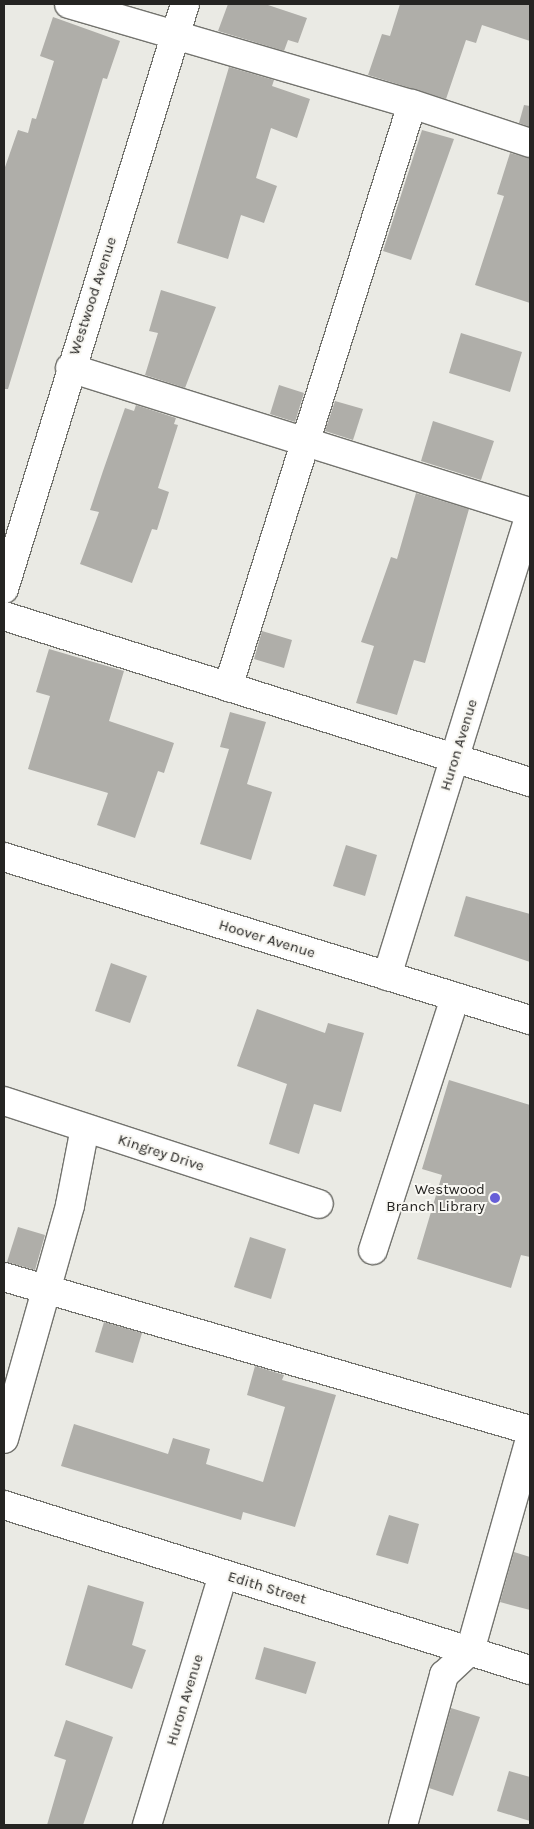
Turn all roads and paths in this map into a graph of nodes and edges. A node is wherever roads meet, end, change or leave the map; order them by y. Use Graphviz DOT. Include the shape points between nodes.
graph roads {
  1 [pos="69,4"];
  2 [pos="186,4"];
  3 [pos="175,36"];
  4 [pos="412,104"];
  5 [pos="530,143"];
  6 [pos="70,368"];
  7 [pos="307,440"];
  8 [pos="530,513"];
  9 [pos="4,589"];
  10 [pos="4,616"];
  11 [pos="228,687"];
  12 [pos="454,760"];
  13 [pos="530,782"];
  14 [pos="4,857"];
  15 [pos="388,976"];
  16 [pos="455,997"];
  17 [pos="530,1020"];
  18 [pos="4,1101"];
  19 [pos="85,1128"];
  20 [pos="318,1204"];
  21 [pos="373,1250"];
  22 [pos="4,1277"];
  23 [pos="48,1289"];
  24 [pos="530,1430"];
  25 [pos="4,1439"];
  26 [pos="530,1439"];
  27 [pos="4,1505"];
  28 [pos="223,1575"];
  29 [pos="470,1650"];
  30 [pos="530,1670"];
  31 [pos="147,1825"];
  32 [pos="403,1825"];
  1 -- 3 [label="street"];
  2 -- 3 [label="street, Westwood Avenue"];
  3 -- 4 [label="street"];
  3 -- 6 [label="street, Westwood Avenue"];
  4 -- 5 [label="street"];
  4 -- 7 [label="street"];
  6 -- 7 [label="street" via="271,433"];
  6 -- 9 [label="street, Westwood Avenue"];
  7 -- 8 [label="street"];
  7 -- 11 [label="street"];
  8 -- 12 [label="street, Huron Avenue"];
  10 -- 11 [label="street"];
  11 -- 12 [label="street"];
  12 -- 13 [label="street"];
  12 -- 15 [label="street, Huron Avenue"];
  14 -- 15 [label="street, Hoover Avenue"];
  15 -- 16 [label="street, Hoover Avenue"];
  16 -- 17 [label="street, Hoover Avenue"];
  16 -- 21 [label="street"];
  18 -- 19 [label="street, Kingrey Drive"];
  19 -- 20 [label="street, Kingrey Drive"];
  19 -- 23 [label="street"];
  22 -- 23 [label="street"];
  23 -- 24 [label="street"];
  23 -- 25 [label="street"];
  26 -- 29 [label="street"];
  27 -- 28 [label="street, Edith Street"];
  28 -- 29 [label="street, Edith Street"];
  28 -- 31 [label="street, Huron Avenue"];
  29 -- 30 [label="street, Edith Street"];
  29 -- 32 [label="street" via="444,1675"];
}
